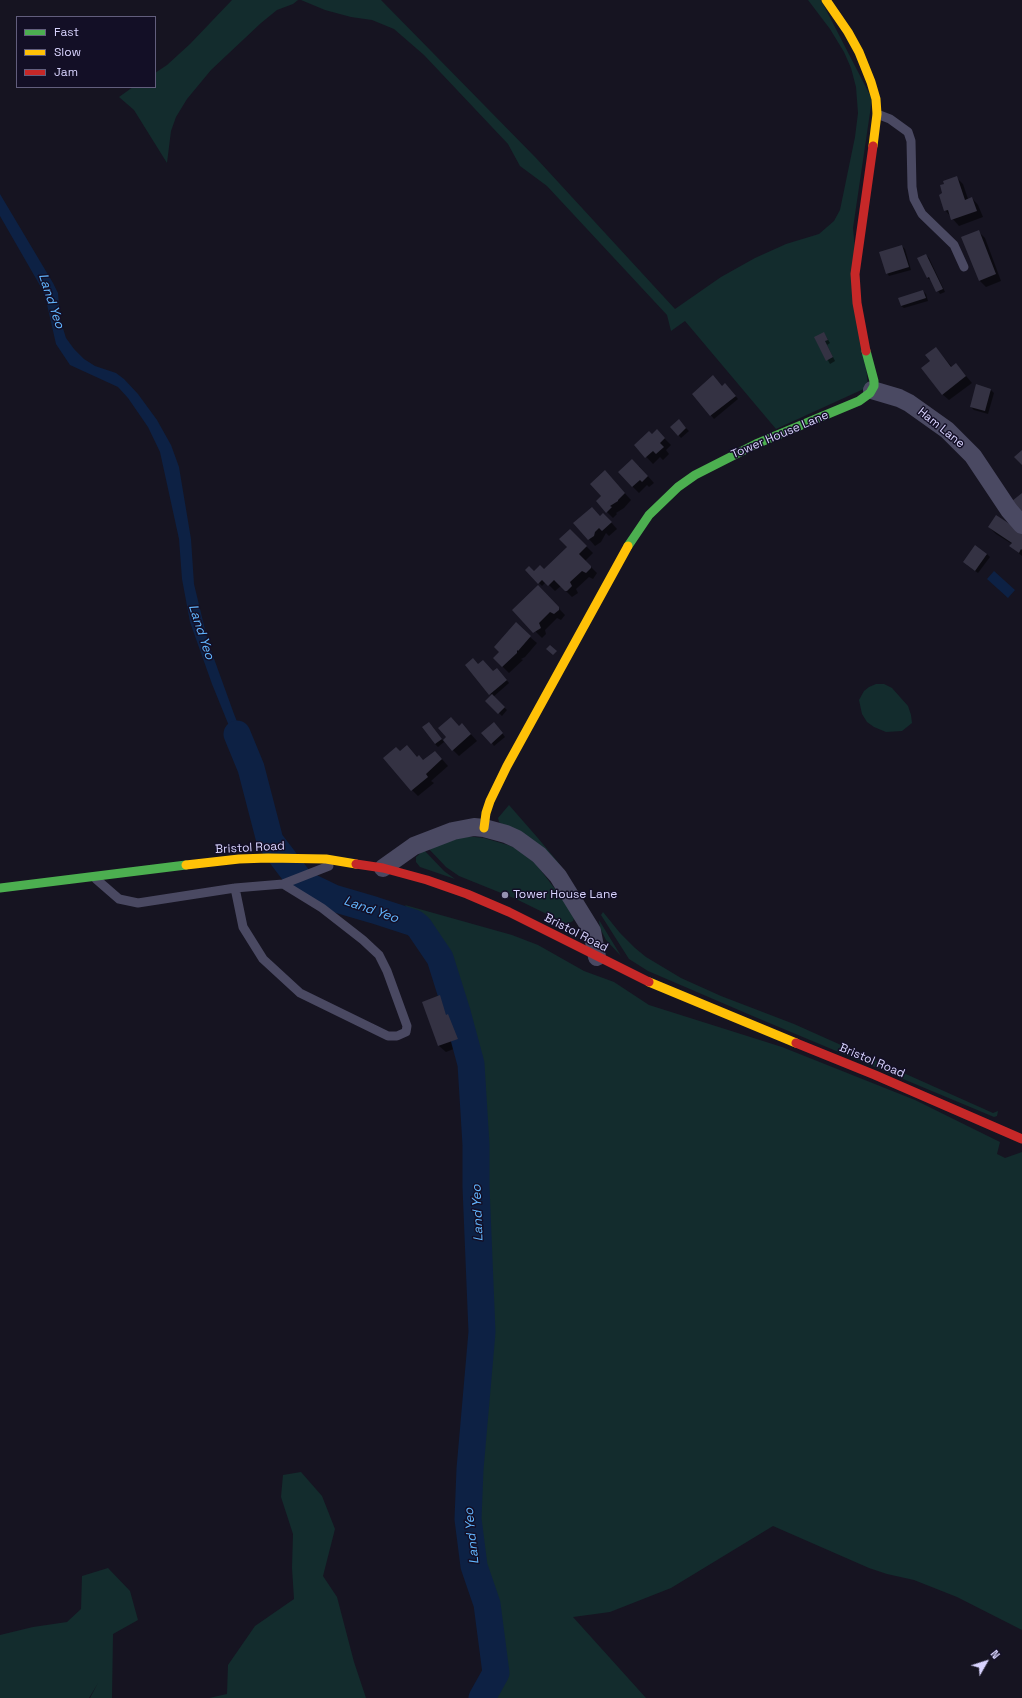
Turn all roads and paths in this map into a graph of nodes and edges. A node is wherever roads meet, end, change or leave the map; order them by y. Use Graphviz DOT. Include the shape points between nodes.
graph roads {
  1 [pos="826,0"];
  2 [pos="877,114"];
  3 [pos="964,267"];
  4 [pos="872,390"];
  5 [pos="1022,525"];
  6 [pos="484,828"];
  7 [pos="340,861"];
  8 [pos="383,868"];
  9 [pos="93,877"];
  10 [pos="283,884"];
  11 [pos="0,888"];
  12 [pos="235,888"];
  13 [pos="597,957"];
  14 [pos="1022,1139"];
  1 -- 2 [label="main road" via="859,52 873,88"];
  2 -- 3 [label="lane" via="890,118 908,132 911,141 914,199 922,214 954,245"];
  2 -- 4 [label="main road" via="855,274 857,304 874,381"];
  4 -- 5 [label="street, Ham Lane" via="909,402 947,430 973,456"];
  4 -- 6 [label="main road, Tower House Lane" via="859,401 724,459 678,487 654,510 622,555 507,766 490,801"];
  6 -- 8 [label="street" via="463,828 424,841"];
  6 -- 13 [label="street" via="495,829 517,839 540,855 568,890 589,924"];
  7 -- 8 [label="main road, Bristol Road"];
  7 -- 9 [label="main road, Bristol Road" via="239,859"];
  7 -- 10 [label="lane"];
  8 -- 13 [label="main road, Bristol Road" via="467,894 509,912"];
  9 -- 11 [label="main road, Bristol Road"];
  9 -- 12 [label="lane" via="119,899 138,903"];
  10 -- 12 [label="lane"];
  10 -- 12 [label="lane" via="322,908 364,940 379,955 407,1026 406,1032 388,1036 300,993 263,959 243,927"];
  13 -- 14 [label="main road, Bristol Road" via="660,988 875,1075"];
}
